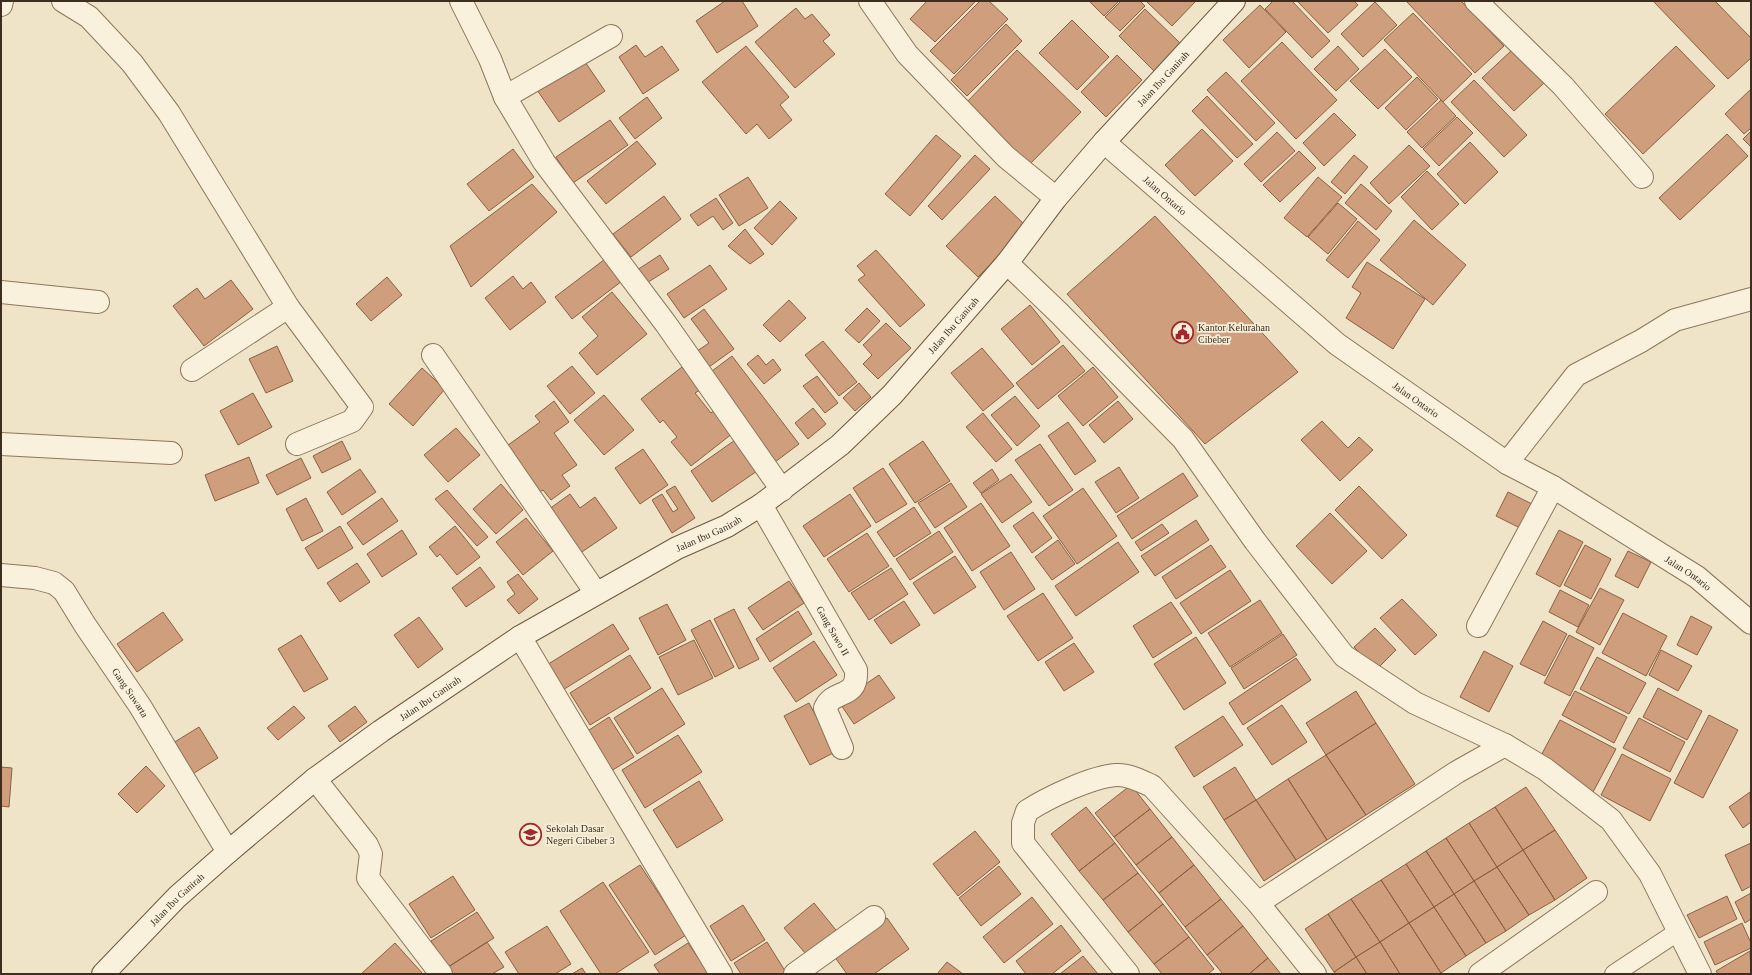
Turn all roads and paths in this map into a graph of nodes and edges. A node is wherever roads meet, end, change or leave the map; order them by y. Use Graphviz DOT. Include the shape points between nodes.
graph roads {
  1 [pos="2,1"];
  2 [pos="63,1"];
  3 [pos="461,1"];
  4 [pos="870,1"];
  5 [pos="1234,1"];
  6 [pos="1476,1"];
  7 [pos="1,5"];
  8 [pos="611,36"];
  9 [pos="505,97"];
  10 [pos="1104,142"];
  11 [pos="1642,177"];
  12 [pos="1056,198"];
  13 [pos="1007,264"];
  14 [pos="1,292"];
  15 [pos="1751,299"];
  16 [pos="98,302"];
  17 [pos="288,307"];
  18 [pos="433,355"];
  19 [pos="192,370"];
  20 [pos="1,444"];
  21 [pos="297,444"];
  22 [pos="171,453"];
  23 [pos="1507,463"];
  24 [pos="1553,487"];
  25 [pos="782,490"];
  26 [pos="761,505"];
  27 [pos="1,576"];
  28 [pos="596,593"];
  29 [pos="1751,623"];
  30 [pos="1478,626"];
  31 [pos="520,637"];
  32 [pos="1505,745"];
  33 [pos="842,748"];
  34 [pos="315,779"];
  35 [pos="228,852"];
  36 [pos="1596,892"];
  37 [pos="1258,902"];
  38 [pos="874,917"];
  39 [pos="1678,931"];
  40 [pos="104,974"];
  41 [pos="442,974"];
  42 [pos="721,974"];
  43 [pos="795,974"];
  44 [pos="1128,974"];
  45 [pos="1315,974"];
  46 [pos="1480,974"];
  47 [pos="1614,974"];
  48 [pos="1700,974"];
  1 -- 7 [label="street"];
  2 -- 17 [label="street" via="88,17 132,63 169,113"];
  3 -- 9 [label="street" via="490,59"];
  4 -- 12 [label="street" via="908,54 1006,157"];
  5 -- 10 [label="street, Jalan Ibu Ganirah"];
  6 -- 11 [label="street" via="1563,86"];
  8 -- 9 [label="street"];
  9 -- 25 [label="street" via="544,162 666,324"];
  10 -- 12 [label="street, Jalan Ibu Ganirah"];
  10 -- 23 [label="street, Jalan Ontario" via="1337,344"];
  12 -- 13 [label="street, Jalan Ibu Ganirah"];
  13 -- 25 [label="street, Jalan Ibu Ganirah" via="892,395 840,445"];
  13 -- 32 [label="street" via="1183,439 1255,541 1344,656 1415,703"];
  14 -- 16 [label="street"];
  15 -- 23 [label="street" via="1674,320 1641,341 1576,375"];
  17 -- 19 [label="street"];
  17 -- 21 [label="street" via="362,408 352,421"];
  18 -- 28 [label="street"];
  20 -- 22 [label="street"];
  23 -- 24 [label="street, Jalan Ontario"];
  24 -- 29 [label="street, Jalan Ontario" via="1698,577"];
  24 -- 30 [label="street"];
  25 -- 26 [label="street, Jalan Ibu Ganirah"];
  26 -- 28 [label="street, Jalan Ibu Ganirah" via="727,526 677,548"];
  26 -- 33 [label="street, Gang Sawo II" via="856,670 857,682 853,689 828,702 825,708"];
  27 -- 35 [label="street, Gang Suwarta" via="35,578 54,583 64,591 140,706"];
  28 -- 31 [label="street, Jalan Ibu Ganirah"];
  31 -- 34 [label="street, Jalan Ibu Ganirah"];
  31 -- 42 [label="street"];
  32 -- 37 [label="street" via="1458,772"];
  32 -- 39 [label="street" via="1546,769 1611,820 1650,874"];
  34 -- 35 [label="street, Jalan Ibu Ganirah"];
  34 -- 41 [label="street" via="367,845 371,854 368,878 371,883"];
  35 -- 40 [label="street, Jalan Ibu Ganirah" via="177,897"];
  36 -- 46 [label="street"];
  37 -- 44 [label="street" via="1152,786 1137,779 1117,775 1103,778 1064,791 1039,803 1027,811 1023,823 1023,843"];
  37 -- 45 [label="street"];
  38 -- 43 [label="street"];
  39 -- 47 [label="lane"];
  39 -- 48 [label="street"];
}
